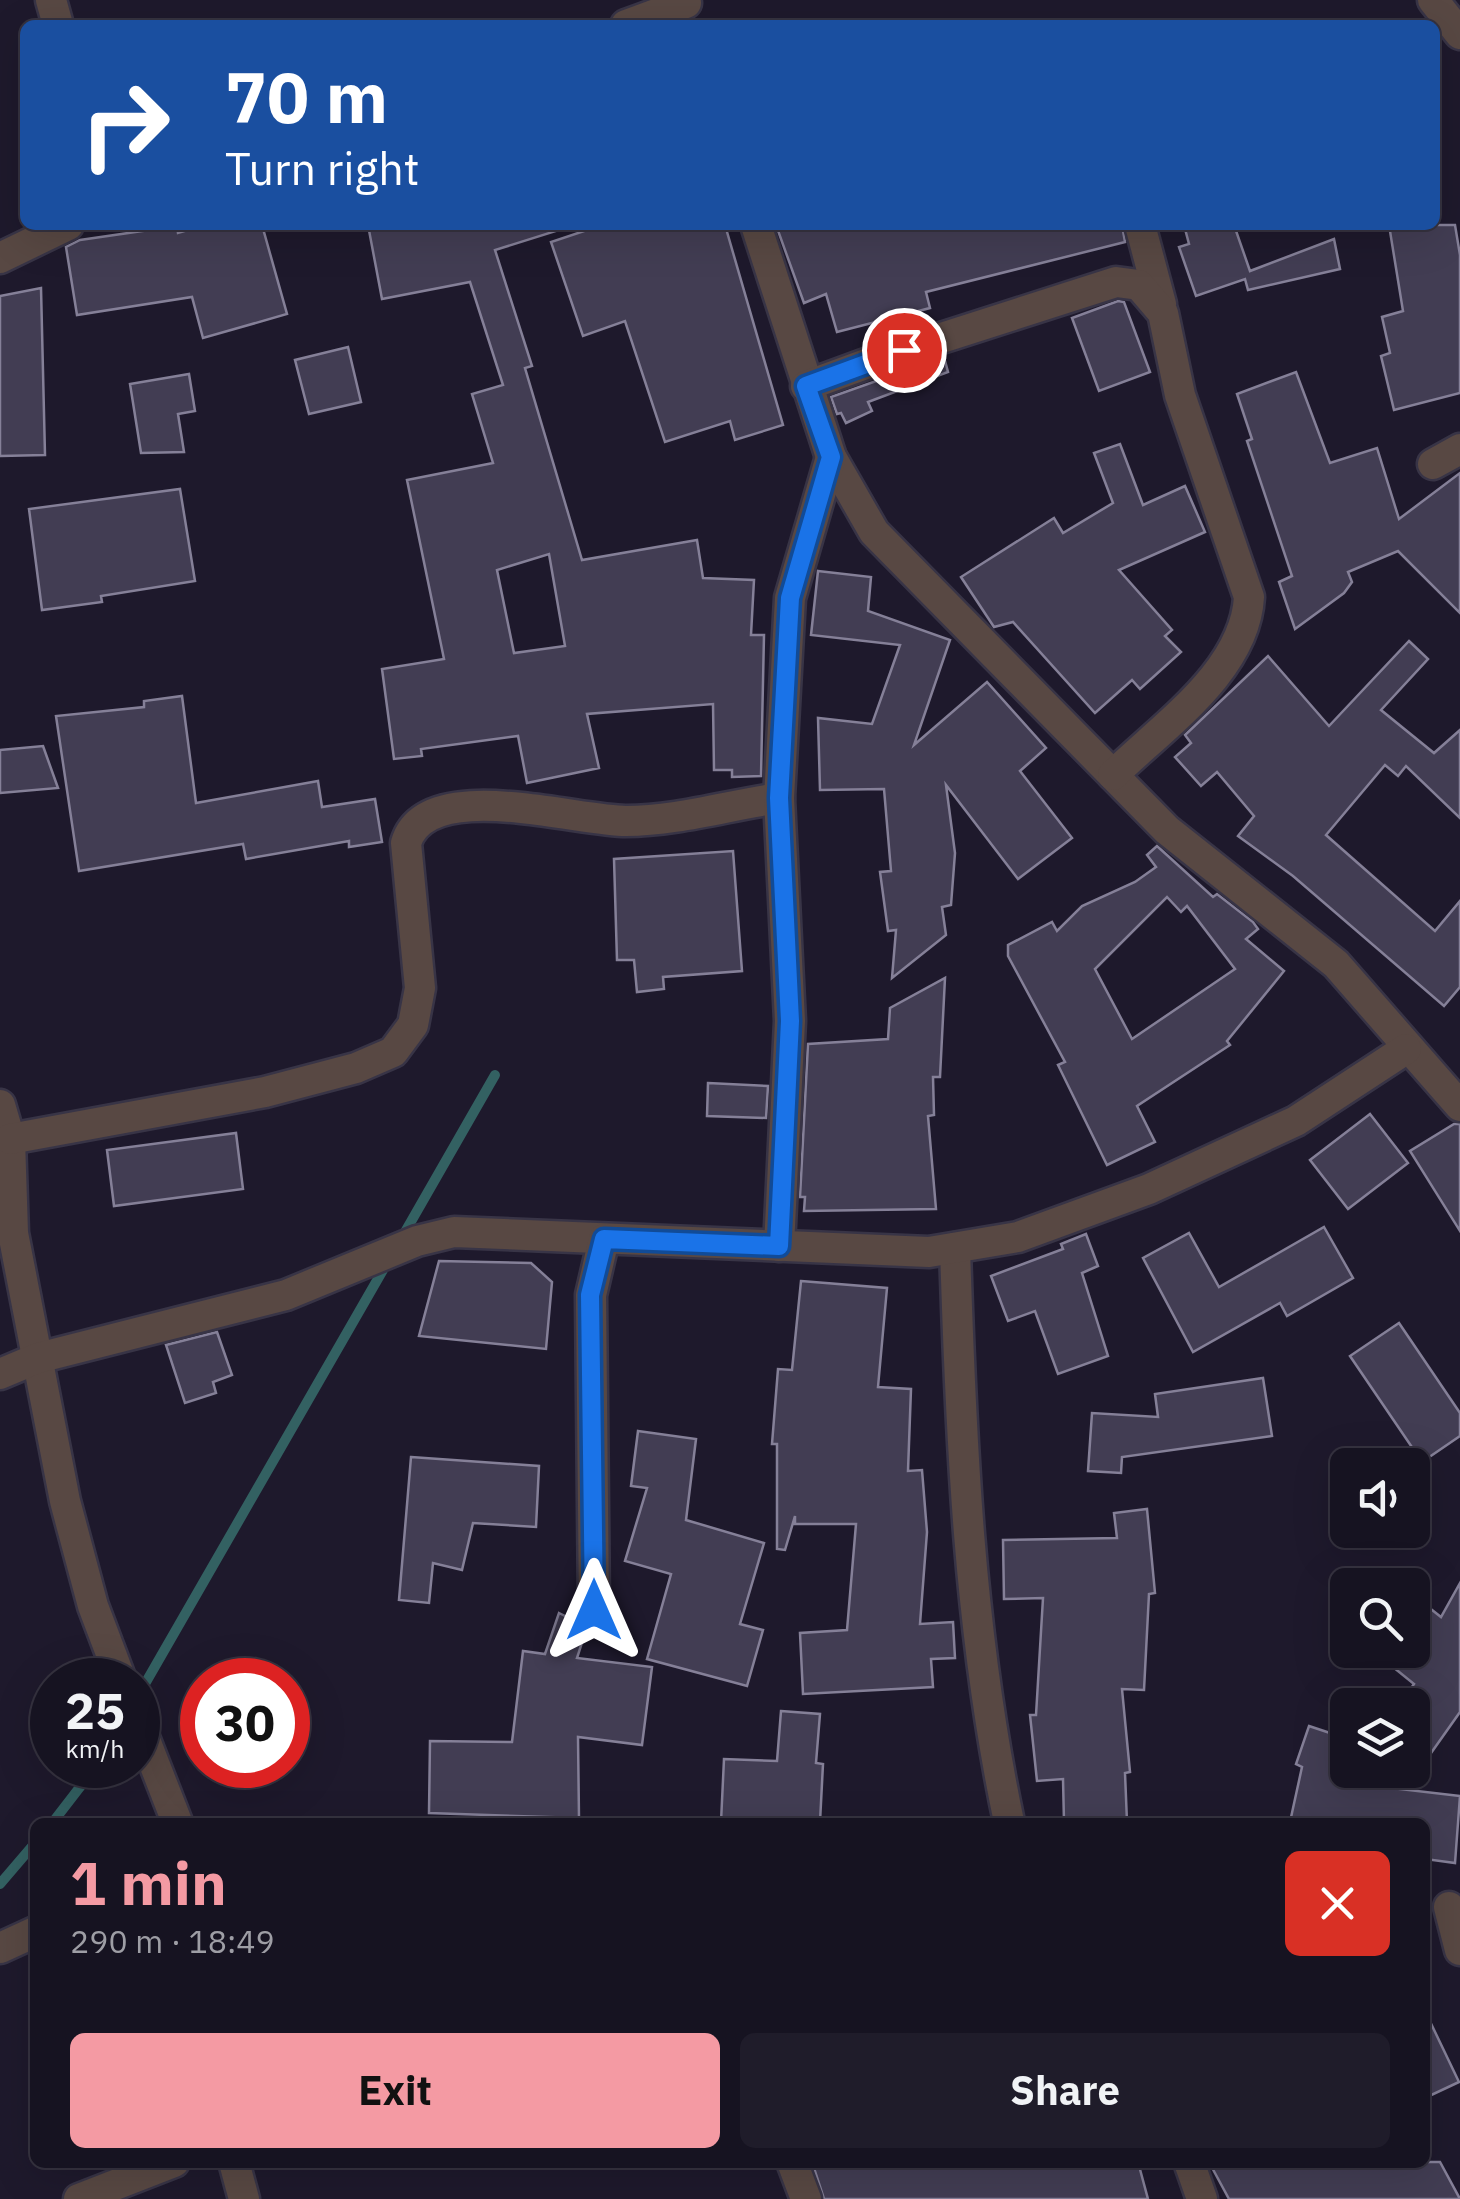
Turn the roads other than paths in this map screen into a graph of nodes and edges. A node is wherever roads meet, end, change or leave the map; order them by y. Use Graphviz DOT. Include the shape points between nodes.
graph roads {
  1 [pos="1433,0"];
  2 [pos="689,9"];
  3 [pos="646,20"];
  4 [pos="1460,34"];
  5 [pos="58,230"];
  6 [pos="758,230"];
  7 [pos="1141,230"];
  8 [pos="0,258"];
  9 [pos="1163,313"];
  10 [pos="806,386"];
  11 [pos="1460,449"];
  12 [pos="831,457"];
  13 [pos="1433,464"];
  14 [pos="1113,775"];
  15 [pos="779,798"];
  16 [pos="1406,1048"];
  17 [pos="0,1105"];
  18 [pos="1460,1106"];
  19 [pos="10,1139"];
  20 [pos="604,1239"];
  21 [pos="779,1246"];
  22 [pos="955,1248"];
  23 [pos="38,1358"];
  24 [pos="1,1376"];
  25 [pos="594,1610"];
  26 [pos="113,1658"];
  27 [pos="160,1778"];
  28 [pos="175,1818"];
  29 [pos="1008,1818"];
  30 [pos="1445,1907"];
  31 [pos="30,1934"];
  32 [pos="0,1948"];
  33 [pos="1460,1950"];
  34 [pos="159,2168"];
  35 [pos="236,2168"];
  36 [pos="794,2168"];
  37 [pos="1191,2168"];
  38 [pos="79,2199"];
  39 [pos="244,2199"];
  40 [pos="806,2199"];
  41 [pos="1202,2199"];
  1 -- 4 [label="street"];
  2 -- 3 [label="street"];
  5 -- 8 [label="street"];
  6 -- 10 [label="street"];
  7 -- 9 [label="street"];
  9 -- 10 [label="street" via="1140,286 1116,282"];
  9 -- 14 [label="street" via="1180,395 1249,598 1248,624 1231,660"];
  10 -- 12 [label="street"];
  11 -- 13 [label="street"];
  12 -- 14 [label="street" via="874,532"];
  12 -- 15 [label="street" via="790,598"];
  14 -- 16 [label="street" via="1166,830 1336,964"];
  15 -- 19 [label="street" via="628,821 486,804 421,817 406,842 420,988 413,1025 393,1052 265,1092"];
  15 -- 21 [label="street" via="790,1021"];
  16 -- 18 [label="street"];
  16 -- 22 [label="street" via="1296,1121 1150,1189 1018,1236"];
  17 -- 19 [label="street"];
  19 -- 23 [label="street" via="14,1233"];
  20 -- 21 [label="street"];
  20 -- 23 [label="street" via="454,1232 416,1240 286,1295"];
  20 -- 25 [label="street" via="590,1295"];
  21 -- 22 [label="street"];
  22 -- 29 [label="street" via="962,1494 987,1720"];
  23 -- 24 [label="street"];
  23 -- 26 [label="street" via="74,1536"];
  27 -- 28 [label="street"];
  30 -- 33 [label="street"];
  31 -- 32 [label="street"];
  34 -- 38 [label="street"];
  35 -- 39 [label="street"];
  36 -- 40 [label="street"];
  37 -- 41 [label="street"];
}
